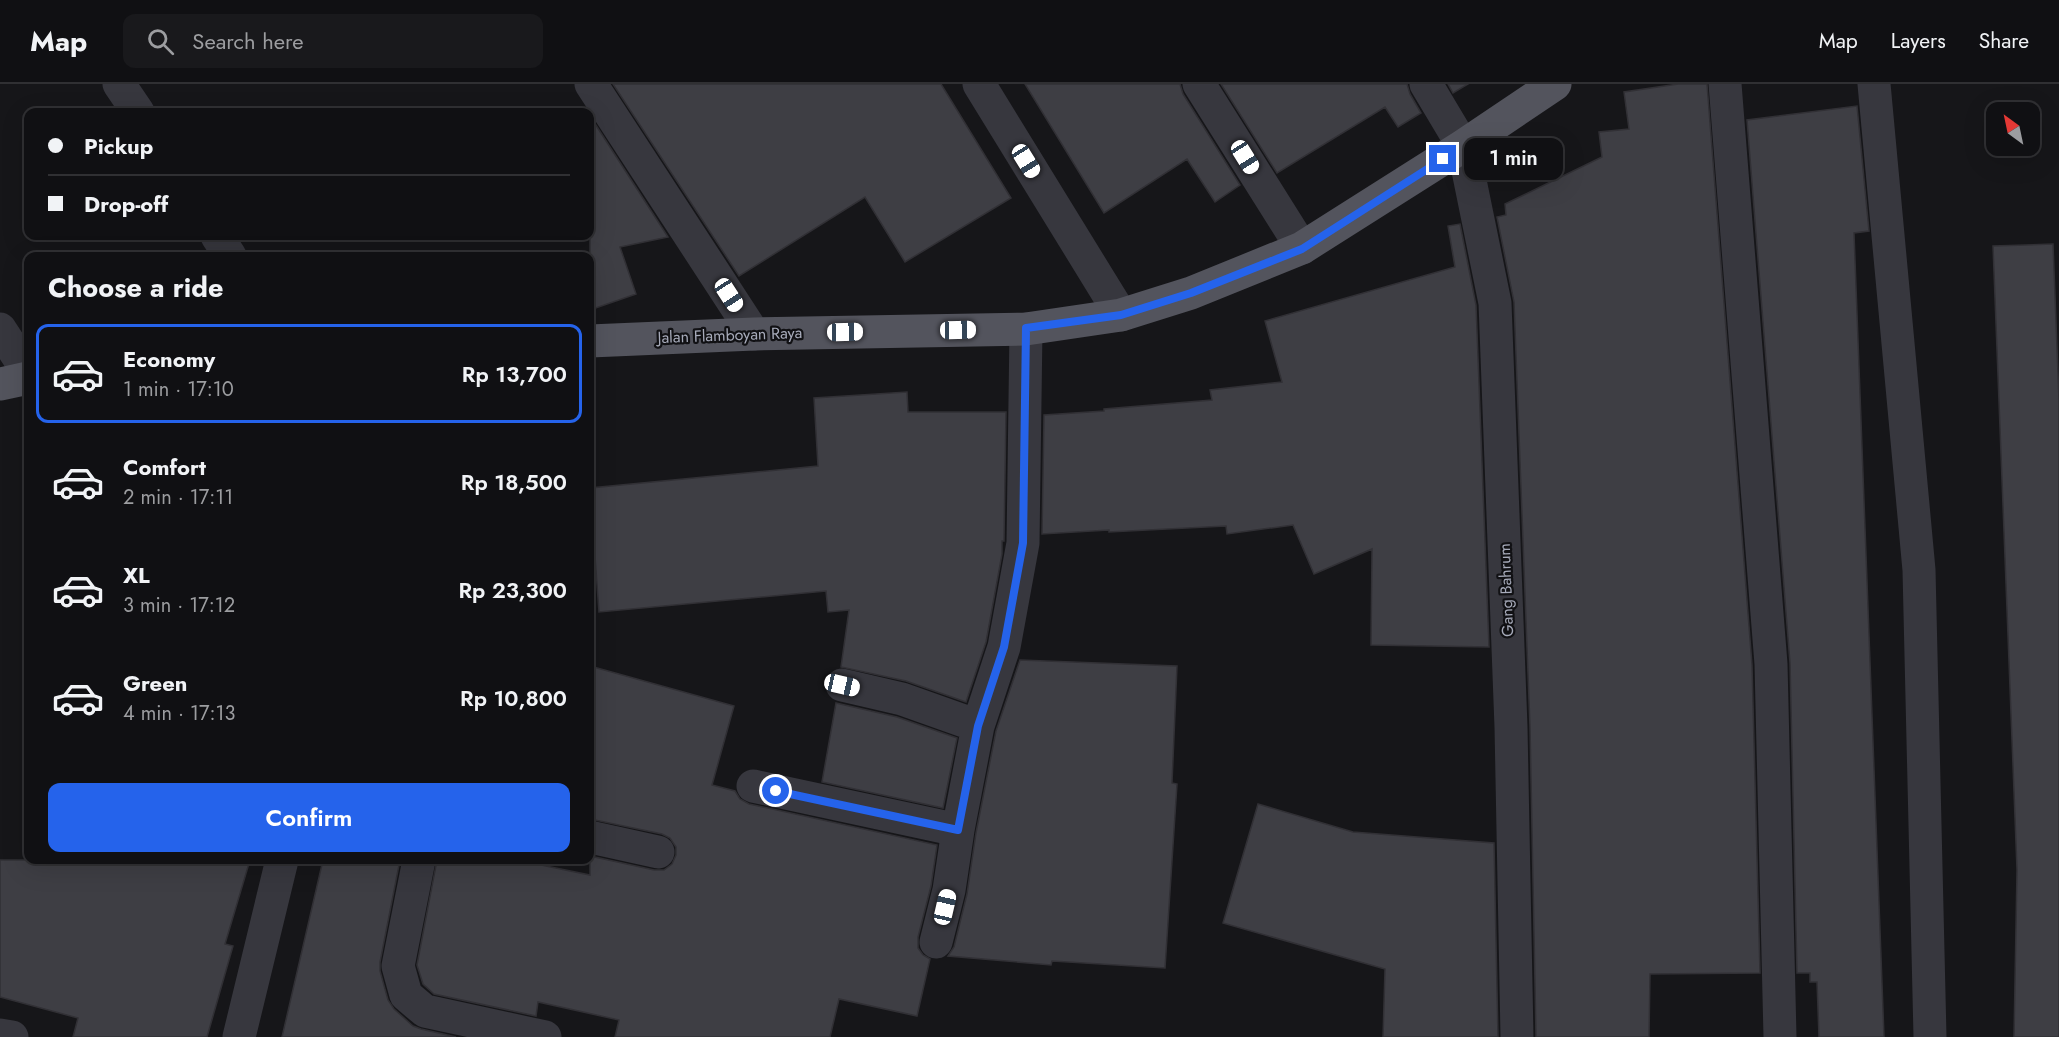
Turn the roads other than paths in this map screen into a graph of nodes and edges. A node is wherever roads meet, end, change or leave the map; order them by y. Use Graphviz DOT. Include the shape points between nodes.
graph roads {
  1 [pos="119,84"];
  2 [pos="591,84"];
  3 [pos="979,84"];
  4 [pos="1199,84"];
  5 [pos="1426,84"];
  6 [pos="1555,84"];
  7 [pos="1725,84"];
  8 [pos="1874,84"];
  9 [pos="135,108"];
  10 [pos="1463,146"];
  11 [pos="1302,249"];
  12 [pos="1121,315"];
  13 [pos="1026,328"];
  14 [pos="0,329"];
  15 [pos="754,334"];
  16 [pos="594,341"];
  17 [pos="24,366"];
  18 [pos="24,379"];
  19 [pos="0,384"];
  20 [pos="842,685"];
  21 [pos="978,726"];
  22 [pos="753,786"];
  23 [pos="958,830"];
  24 [pos="594,838"];
  25 [pos="658,852"];
  26 [pos="281,864"];
  27 [pos="418,864"];
  28 [pos="936,942"];
  29 [pos="0,1035"];
  30 [pos="12,1037"];
  31 [pos="239,1037"];
  32 [pos="545,1037"];
  33 [pos="1517,1037"];
  34 [pos="1780,1037"];
  35 [pos="1930,1037"];
  1 -- 9 [label="street"];
  2 -- 15 [label="street"];
  3 -- 12 [label="street"];
  4 -- 11 [label="street"];
  5 -- 10 [label="street, Gang Bahrum"];
  6 -- 10 [label="main road, Jalan Flamboyan Raya"];
  7 -- 34 [label="street" via="1771,664"];
  8 -- 35 [label="street" via="1919,570"];
  10 -- 11 [label="main road, Jalan Flamboyan Raya"];
  10 -- 33 [label="street, Gang Bahrum" via="1495,303 1511,727"];
  11 -- 12 [label="main road, Jalan Flamboyan Raya" via="1191,293"];
  12 -- 13 [label="main road, Jalan Flamboyan Raya"];
  13 -- 15 [label="main road, Jalan Flamboyan Raya"];
  13 -- 21 [label="street" via="1023,543 1004,647"];
  14 -- 17 [label="street"];
  15 -- 16 [label="main road, Jalan Flamboyan Raya"];
  18 -- 19 [label="main road"];
  20 -- 21 [label="street" via="902,699"];
  21 -- 23 [label="street"];
  22 -- 23 [label="street"];
  23 -- 28 [label="street"];
  24 -- 25 [label="street"];
  26 -- 31 [label="street"];
  27 -- 32 [label="street" via="398,966 405,995 425,1011"];
  29 -- 30 [label="street"];
}
